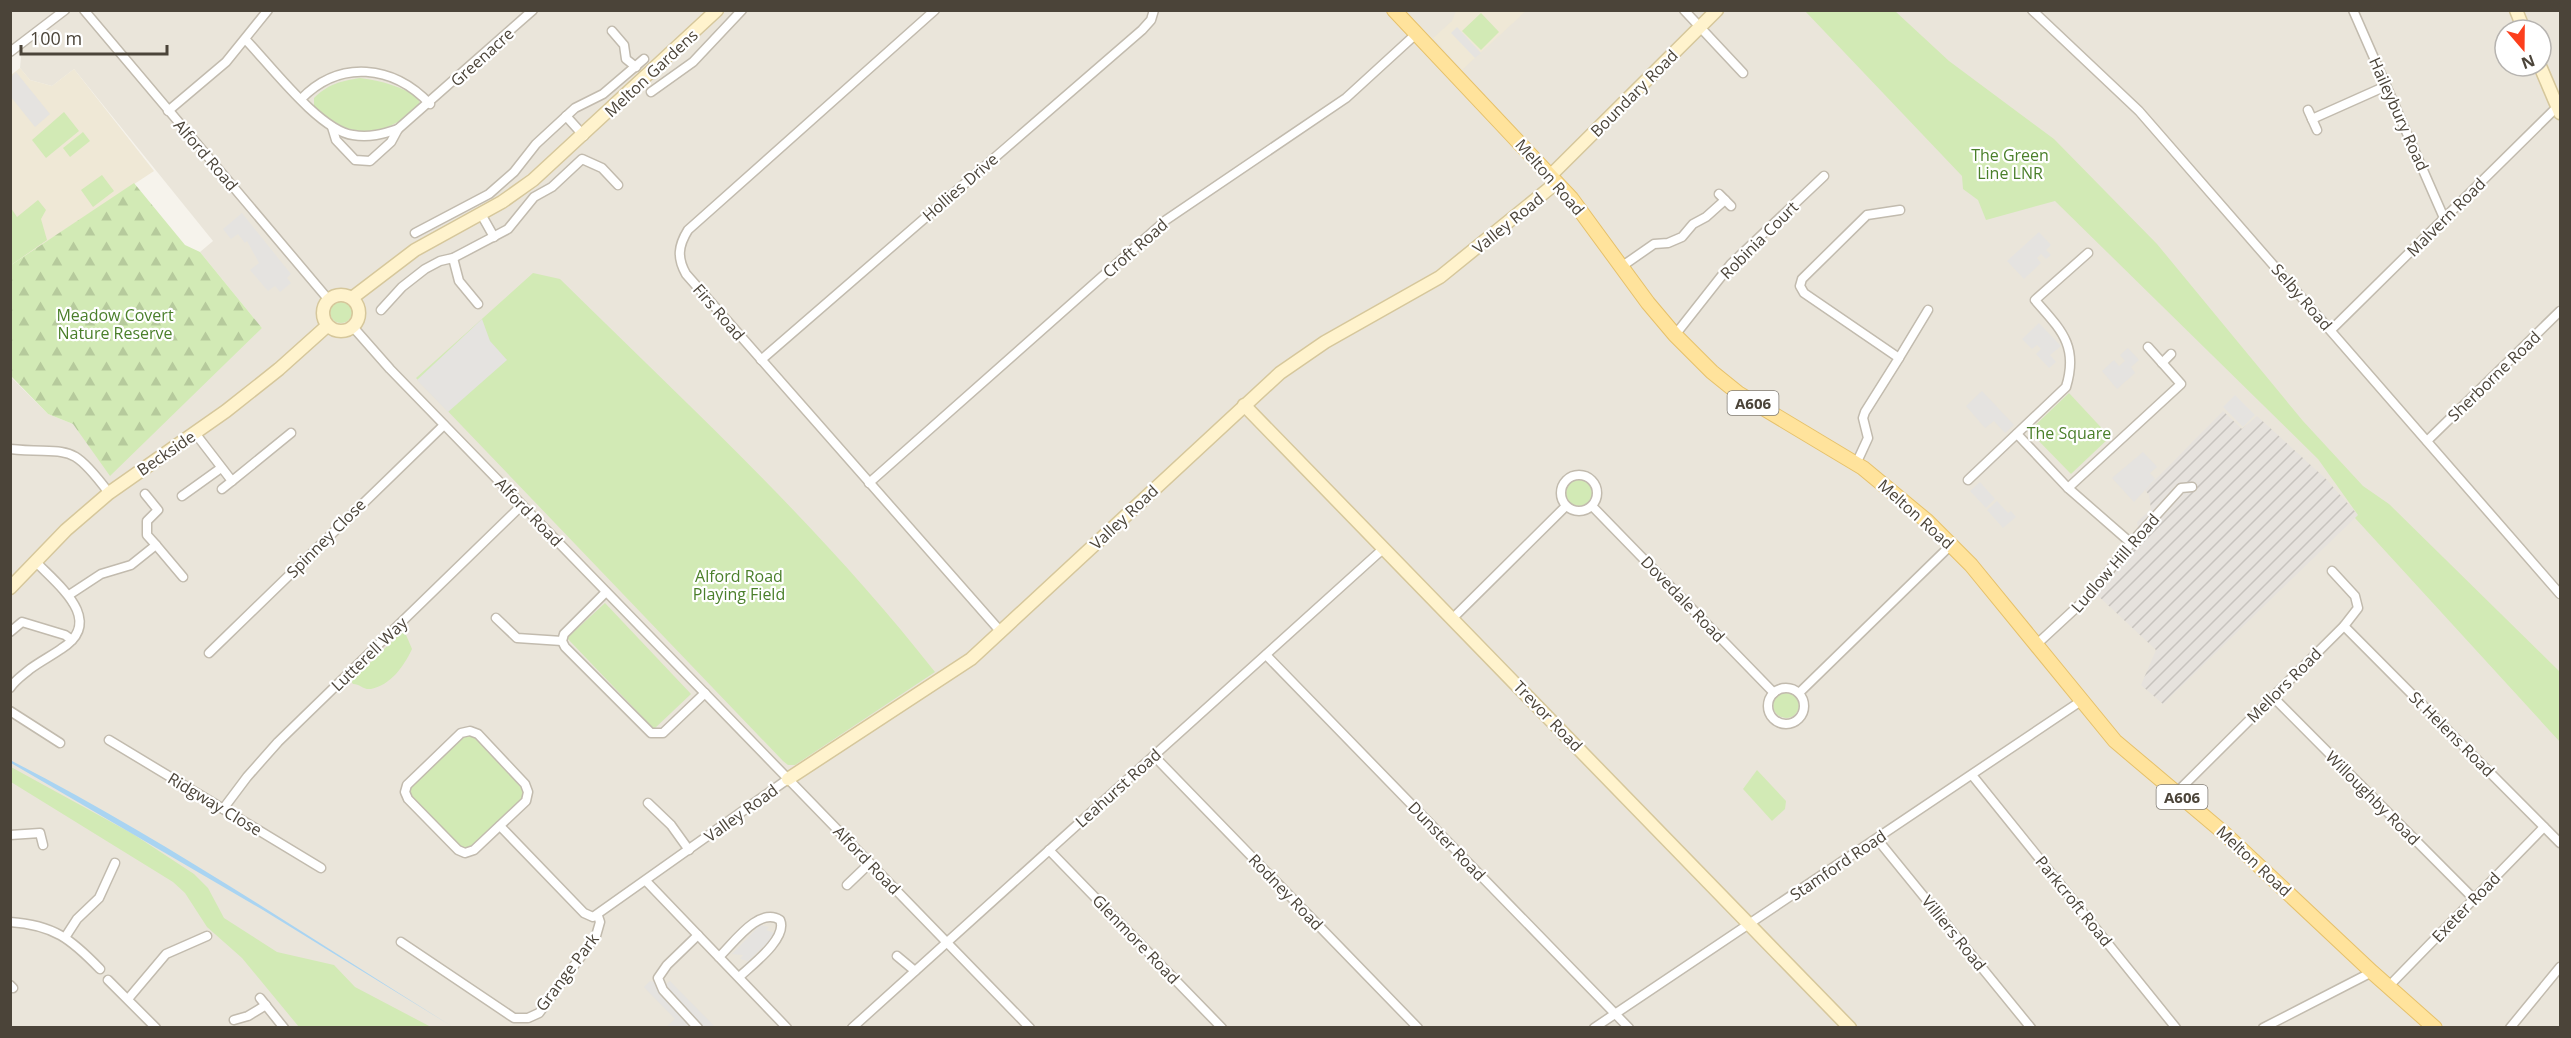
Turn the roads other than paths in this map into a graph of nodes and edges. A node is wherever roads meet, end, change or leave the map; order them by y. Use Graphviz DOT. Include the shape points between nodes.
graph roads {
  1 [pos="65,10"];
  2 [pos="84,10"];
  3 [pos="268,10"];
  4 [pos="533,10"];
  5 [pos="717,10"];
  6 [pos="742,10"];
  7 [pos="935,10"];
  8 [pos="1154,10"];
  9 [pos="1394,10"];
  10 [pos="1684,10"];
  11 [pos="1717,10"];
  12 [pos="2032,10"];
  13 [pos="2353,10"];
  14 [pos="1701,27"];
  15 [pos="612,31"];
  16 [pos="1416,34"];
  17 [pos="246,40"];
  18 [pos="10,52"];
  19 [pos="644,59"];
  20 [pos="636,67"];
  21 [pos="1743,73"];
  22 [pos="2546,78"];
  23 [pos="2386,87"];
  24 [pos="651,92"];
  25 [pos="301,99"];
  26 [pos="430,104"];
  27 [pos="2560,108"];
  28 [pos="2308,110"];
  29 [pos="168,111"];
  30 [pos="566,116"];
  31 [pos="2312,119"];
  32 [pos="332,127"];
  33 [pos="398,129"];
  34 [pos="2317,130"];
  35 [pos="584,136"];
  36 [pos="1824,176"];
  37 [pos="1553,179"];
  38 [pos="618,185"];
  39 [pos="1725,200"];
  40 [pos="1900,210"];
  41 [pos="481,214"];
  42 [pos="2444,218"];
  43 [pos="416,233"];
  44 [pos="494,237"];
  45 [pos="2088,253"];
  46 [pos="453,258"];
  47 [pos="1621,267"];
  48 [pos="352,298"];
  49 [pos="328,299"];
  50 [pos="478,304"];
  51 [pos="381,310"];
  52 [pos="1928,310"];
  53 [pos="2560,311"];
  54 [pos="327,326"];
  55 [pos="353,327"];
  56 [pos="2331,330"];
  57 [pos="1674,335"];
  58 [pos="2148,347"];
  59 [pos="2171,354"];
  60 [pos="1899,358"];
  61 [pos="761,360"];
  62 [pos="2162,363"];
  63 [pos="1244,405"];
  64 [pos="444,425"];
  65 [pos="195,433"];
  66 [pos="291,433"];
  67 [pos="2017,435"];
  68 [pos="2427,441"];
  69 [pos="10,448"];
  70 [pos="1856,464"];
  71 [pos="221,468"];
  72 [pos="1968,480"];
  73 [pos="232,481"];
  74 [pos="869,483"];
  75 [pos="2192,486"];
  76 [pos="2068,488"];
  77 [pos="222,489"];
  78 [pos="109,493"];
  79 [pos="145,494"];
  80 [pos="182,496"];
  81 [pos="522,505"];
  82 [pos="1566,506"];
  83 [pos="1592,506"];
  84 [pos="2131,543"];
  85 [pos="1952,544"];
  86 [pos="156,545"];
  87 [pos="1384,548"];
  88 [pos="36,562"];
  89 [pos="2332,571"];
  90 [pos="183,577"];
  91 [pos="10,588"];
  92 [pos="606,592"];
  93 [pos="2560,594"];
  94 [pos="69,595"];
  95 [pos="496,618"];
  96 [pos="1452,618"];
  97 [pos="2344,626"];
  98 [pos="10,632"];
  99 [pos="1001,632"];
  100 [pos="72,640"];
  101 [pos="562,641"];
  102 [pos="2037,644"];
  103 [pos="209,653"];
  104 [pos="1266,655"];
  105 [pos="10,688"];
  106 [pos="705,693"];
  107 [pos="1774,693"];
  108 [pos="1799,693"];
  109 [pos="2272,697"];
  110 [pos="2081,701"];
  111 [pos="10,711"];
  112 [pos="109,740"];
  113 [pos="60,743"];
  114 [pos="1154,756"];
  115 [pos="1972,775"];
  116 [pos="788,779"];
  117 [pos="2176,793"];
  118 [pos="648,802"];
  119 [pos="223,809"];
  120 [pos="500,826"];
  121 [pos="2544,827"];
  122 [pos="10,835"];
  123 [pos="1877,839"];
  124 [pos="2560,843"];
  125 [pos="43,845"];
  126 [pos="689,850"];
  127 [pos="1049,850"];
  128 [pos="115,863"];
  129 [pos="870,863"];
  130 [pos="321,868"];
  131 [pos="646,881"];
  132 [pos="847,885"];
  133 [pos="2474,899"];
  134 [pos="598,916"];
  135 [pos="10,922"];
  136 [pos="1751,924"];
  137 [pos="698,935"];
  138 [pos="66,936"];
  139 [pos="207,936"];
  140 [pos="401,942"];
  141 [pos="947,942"];
  142 [pos="897,956"];
  143 [pos="719,957"];
  144 [pos="2560,967"];
  145 [pos="100,969"];
  146 [pos="915,971"];
  147 [pos="2372,972"];
  148 [pos="739,977"];
  149 [pos="108,980"];
  150 [pos="2388,987"];
  151 [pos="128,999"];
  152 [pos="1615,1014"];
  153 [pos="234,1020"];
  154 [pos="156,1028"];
  155 [pos="284,1028"];
  156 [pos="698,1028"];
  157 [pos="787,1028"];
  158 [pos="852,1028"];
  159 [pos="1030,1028"];
  160 [pos="1222,1028"];
  161 [pos="1418,1028"];
  162 [pos="1594,1028"];
  163 [pos="1629,1028"];
  164 [pos="1850,1028"];
  165 [pos="2031,1028"];
  166 [pos="2176,1028"];
  167 [pos="2263,1028"];
  168 [pos="2435,1028"];
  169 [pos="2510,1028"];
  1 -- 18 [label="street"];
  2 -- 29 [label="street, Alford Road"];
  3 -- 17 [label="street"];
  4 -- 26 [label="street, Greenacre"];
  5 -- 35 [label="street, Melton Gardens"];
  6 -- 24 [label="street, Melton Gardens" via="693,62"];
  7 -- 61 [label="street, Firs Road" via="683,238 679,257 686,274"];
  8 -- 61 [label="street, Hollies Drive" via="1142,30"];
  9 -- 16 [label="main road, Melton Road / A606"];
  10 -- 14 [label="street"];
  11 -- 14 [label="street, Boundary Road"];
  12 -- 56 [label="street, Selby Road" via="2139,111"];
  13 -- 23 [label="street, Haileybury Road"];
  14 -- 21 [label="street"];
  14 -- 37 [label="street, Boundary Road"];
  15 -- 20 [label="street, Melton Gardens" via="624,45 627,60"];
  16 -- 37 [label="main road, Melton Road / A606"];
  16 -- 74 [label="street, Croft Road" via="1346,98 1166,220"];
  17 -- 25 [label="street, Greenacre"];
  17 -- 29 [label="street"];
  19 -- 20 [label="street, Melton Gardens"];
  20 -- 30 [label="street, Melton Gardens" via="603,94"];
  22 -- 27 [label="street"];
  23 -- 31 [label="street"];
  23 -- 42 [label="street, Haileybury Road"];
  25 -- 26 [label="street" via="314,85 356,71 402,80"];
  25 -- 32 [label="street, Greenacre"];
  26 -- 33 [label="street, Greenacre"];
  27 -- 42 [label="street, Malvern Road"];
  28 -- 31 [label="street"];
  29 -- 49 [label="street, Alford Road"];
  30 -- 35 [label="street"];
  30 -- 43 [label="street, Melton Gardens" via="489,194"];
  31 -- 34 [label="street"];
  32 -- 33 [label="street, Greenacre" via="350,135 374,136"];
  32 -- 33 [label="street, Greenacre" via="336,140 355,160 370,161 392,142"];
  35 -- 41 [label="street, Melton Gardens" via="533,180"];
  36 -- 57 [label="street, Robinia Court" via="1731,264"];
  37 -- 47 [label="main road, Melton Road / A606"];
  37 -- 63 [label="street, Valley Road" via="1440,277 1325,342 1280,372"];
  38 -- 44 [label="street" via="602,168 582,159 552,187 534,197 508,229"];
  39 -- 47 [label="street" via="1682,237 1654,244"];
  40 -- 60 [label="street" via="1867,215 1802,279 1800,286 1804,293"];
  41 -- 44 [label="street"];
  41 -- 48 [label="street, Melton Gardens" via="415,250"];
  42 -- 56 [label="street, Malvern Road"];
  44 -- 46 [label="street"];
  45 -- 67 [label="street" via="2035,300 2068,341 2068,380 2061,393"];
  46 -- 50 [label="street" via="459,281"];
  46 -- 51 [label="street" via="425,269"];
  47 -- 57 [label="main road, Melton Road / A606"];
  48 -- 49 [label="street" via="340,294"];
  48 -- 55 [label="street" via="359,313"];
  49 -- 54 [label="street" via="322,312"];
  52 -- 60 [label="street"];
  53 -- 68 [label="street, Sherborne Road"];
  54 -- 55 [label="street" via="344,331"];
  54 -- 65 [label="street, Beckside" via="279,369"];
  55 -- 64 [label="street, Alford Road"];
  56 -- 68 [label="street, Selby Road"];
  57 -- 70 [label="main road, Melton Road / A606" via="1738,393"];
  58 -- 62 [label="street"];
  59 -- 62 [label="street"];
  60 -- 70 [label="street" via="1865,412 1868,443"];
  61 -- 74 [label="street, Firs Road"];
  62 -- 76 [label="street" via="2181,384"];
  63 -- 87 [label="street, Trevor Road"];
  63 -- 99 [label="street, Valley Road"];
  64 -- 81 [label="street, Alford Road"];
  64 -- 103 [label="street, Spinney Close"];
  65 -- 71 [label="street"];
  65 -- 78 [label="street, Beckside"];
  66 -- 73 [label="street"];
  67 -- 72 [label="street"];
  67 -- 76 [label="street"];
  68 -- 93 [label="street, Selby Road"];
  69 -- 78 [label="street" via="66,451 86,464"];
  70 -- 85 [label="main road, Melton Road / A606"];
  71 -- 73 [label="street"];
  71 -- 80 [label="street"];
  73 -- 77 [label="street"];
  74 -- 99 [label="street, Firs Road"];
  75 -- 84 [label="street, Ludlow Hill Road" via="2181,488 2162,502"];
  76 -- 84 [label="street"];
  78 -- 88 [label="street, Beckside"];
  79 -- 86 [label="street" via="158,510 147,520 147,535"];
  81 -- 92 [label="street, Alford Road"];
  81 -- 119 [label="street, Lutterell Way" via="278,742"];
  82 -- 83 [label="street" via="1576,511"];
  82 -- 83 [label="street" via="1560,496 1562,485 1570,476 1582,474 1592,480 1597,490"];
  82 -- 96 [label="street"];
  83 -- 107 [label="street, Dovedale Road"];
  84 -- 102 [label="street, Ludlow Hill Road" via="2090,595"];
  85 -- 102 [label="main road, Melton Road / A606"];
  85 -- 108 [label="street"];
  86 -- 90 [label="street"];
  86 -- 94 [label="street" via="131,565 101,574"];
  87 -- 96 [label="street, Trevor Road"];
  87 -- 104 [label="street, Leahurst Road"];
  88 -- 91 [label="street, Beckside"];
  88 -- 94 [label="street"];
  89 -- 97 [label="street, Mellors Road" via="2355,596 2358,608"];
  92 -- 101 [label="street" via="564,634"];
  92 -- 106 [label="street, Alford Road"];
  94 -- 100 [label="street" via="81,623"];
  95 -- 101 [label="street" via="517,638"];
  96 -- 136 [label="street, Trevor Road"];
  97 -- 109 [label="street, Mellors Road"];
  97 -- 121 [label="street, St Helens Road"];
  98 -- 100 [label="street" via="22,622"];
  99 -- 116 [label="street, Valley Road" via="944,679"];
  100 -- 105 [label="street"];
  101 -- 106 [label="street" via="651,733 663,733"];
  102 -- 110 [label="main road, Melton Road / A606"];
  104 -- 114 [label="street, Leahurst Road"];
  104 -- 152 [label="street, Dunster Road"];
  106 -- 116 [label="street, Alford Road"];
  107 -- 108 [label="street" via="1784,688"];
  107 -- 108 [label="street" via="1768,703 1770,714 1778,722 1789,724 1799,718 1804,708"];
  109 -- 117 [label="street, Mellors Road"];
  109 -- 133 [label="street, Willoughby Road"];
  110 -- 115 [label="street, Stamford Road"];
  110 -- 117 [label="main road, Melton Road / A606" via="2115,741"];
  111 -- 113 [label="street"];
  112 -- 119 [label="street, Ridgway Close"];
  114 -- 127 [label="street, Leahurst Road"];
  114 -- 161 [label="street, Rodney Road"];
  115 -- 123 [label="street, Stamford Road"];
  115 -- 166 [label="street, Parkcroft Road"];
  116 -- 126 [label="street, Valley Road"];
  116 -- 129 [label="street, Alford Road"];
  117 -- 147 [label="main road, Melton Road / A606"];
  118 -- 126 [label="street, Valley Road"];
  119 -- 130 [label="street, Ridgway Close"];
  120 -- 120 [label="street" via="474,850 458,850 408,799 407,785 461,733 478,734 528,792 526,801"];
  120 -- 134 [label="street" via="584,913"];
  121 -- 124 [label="street, St Helens Road"];
  121 -- 133 [label="street, Exeter Road"];
  122 -- 125 [label="street" via="40,833"];
  123 -- 136 [label="street, Stamford Road"];
  123 -- 165 [label="street, Villiers Road"];
  126 -- 131 [label="street, Valley Road"];
  127 -- 141 [label="street, Leahurst Road"];
  127 -- 160 [label="street, Glenmore Road"];
  128 -- 138 [label="street" via="99,898"];
  129 -- 132 [label="street"];
  129 -- 141 [label="street, Alford Road"];
  131 -- 134 [label="street, Valley Road"];
  131 -- 137 [label="street"];
  133 -- 150 [label="street, Exeter Road"];
  134 -- 140 [label="street, Grange Park" via="596,936 538,1013 528,1018 514,1018"];
  135 -- 138 [label="street" via="31,924"];
  136 -- 152 [label="street, Stamford Road"];
  136 -- 164 [label="street, Trevor Road"];
  137 -- 143 [label="street"];
  137 -- 156 [label="street" via="658,978 663,990"];
  138 -- 145 [label="street"];
  139 -- 151 [label="street" via="166,954"];
  141 -- 146 [label="street, Leahurst Road"];
  141 -- 159 [label="street, Alford Road"];
  142 -- 146 [label="street"];
  143 -- 148 [label="street"];
  143 -- 148 [label="street" via="761,918 780,920 779,937"];
  144 -- 169 [label="street"];
  146 -- 158 [label="street, Leahurst Road"];
  147 -- 150 [label="main road, Melton Road / A606"];
  147 -- 167 [label="street"];
  148 -- 157 [label="street"];
  149 -- 151 [label="street"];
  150 -- 168 [label="main road, Melton Road / A606"];
  151 -- 154 [label="street"];
  152 -- 162 [label="street, Stamford Road"];
  152 -- 163 [label="street, Dunster Road"];
  153 -- 155 [label="street" via="248,1016 263,1002"];
}
